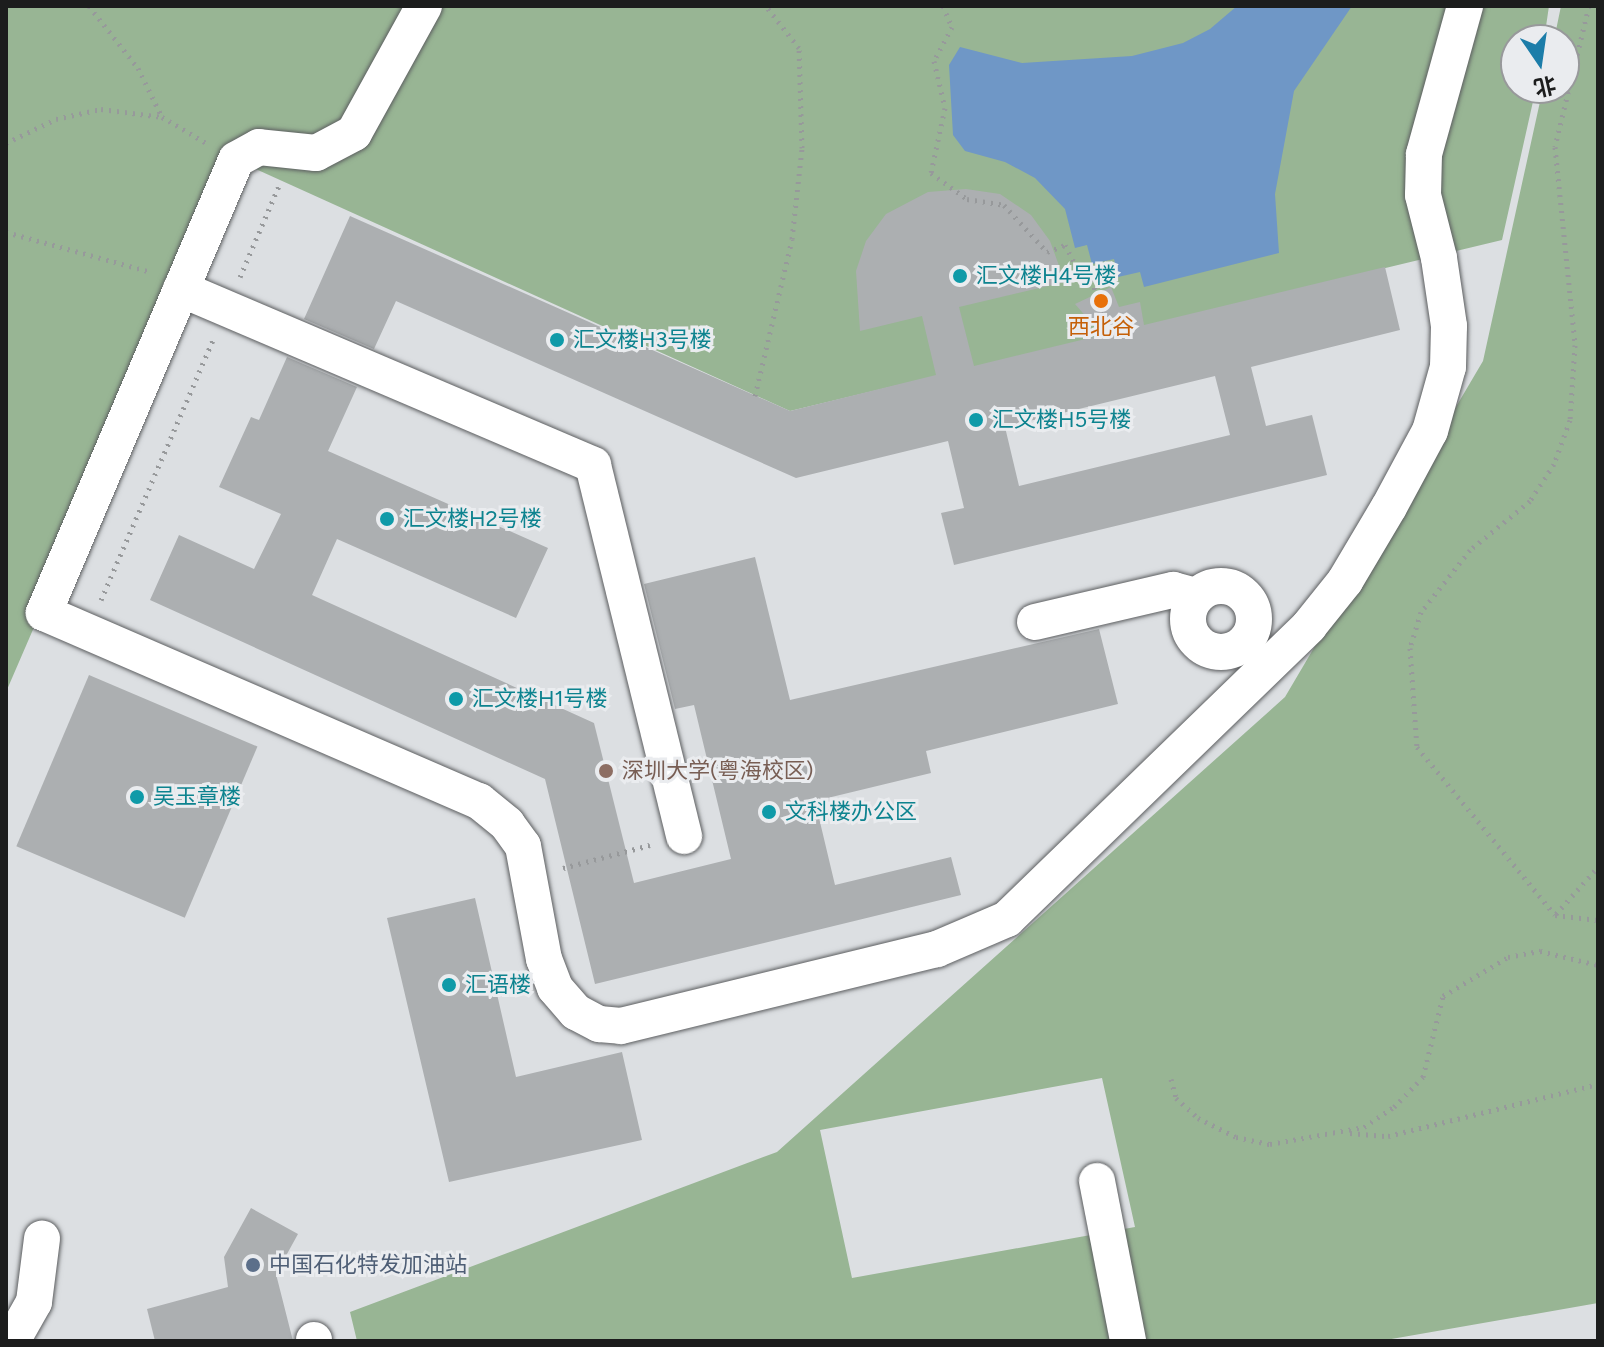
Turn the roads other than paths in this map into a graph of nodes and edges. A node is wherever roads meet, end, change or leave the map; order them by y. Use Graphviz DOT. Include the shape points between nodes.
graph roads {
  1 [pos="424,6"];
  2 [pos="1465,6"];
  3 [pos="181,289"];
  4 [pos="1196,596"];
  5 [pos="1035,622"];
  6 [pos="1254,655"];
  7 [pos="684,836"];
  8 [pos="1097,1181"];
  9 [pos="42,1239"];
  10 [pos="12,1341"];
  11 [pos="1128,1341"];
  1 -- 3 [label="street" via="354,133 334,148 293,153 259,147 236,160"];
  2 -- 6 [label="street" via="1424,154 1423,195 1449,326 1448,367 1430,431 1345,581 1309,626"];
  3 -- 6 [label="street" via="44,613 479,801 523,846 555,988 576,1012 599,1024 621,1026 937,949 1007,919"];
  3 -- 7 [label="street" via="593,465"];
  4 -- 5 [label="street" via="1173,590"];
  4 -- 6 [label="street" via="1187,617 1201,646"];
  4 -- 6 [label="street" via="1214,586 1245,595 1254,614"];
  8 -- 11 [label="street"];
  9 -- 10 [label="street" via="34,1302"];
}
